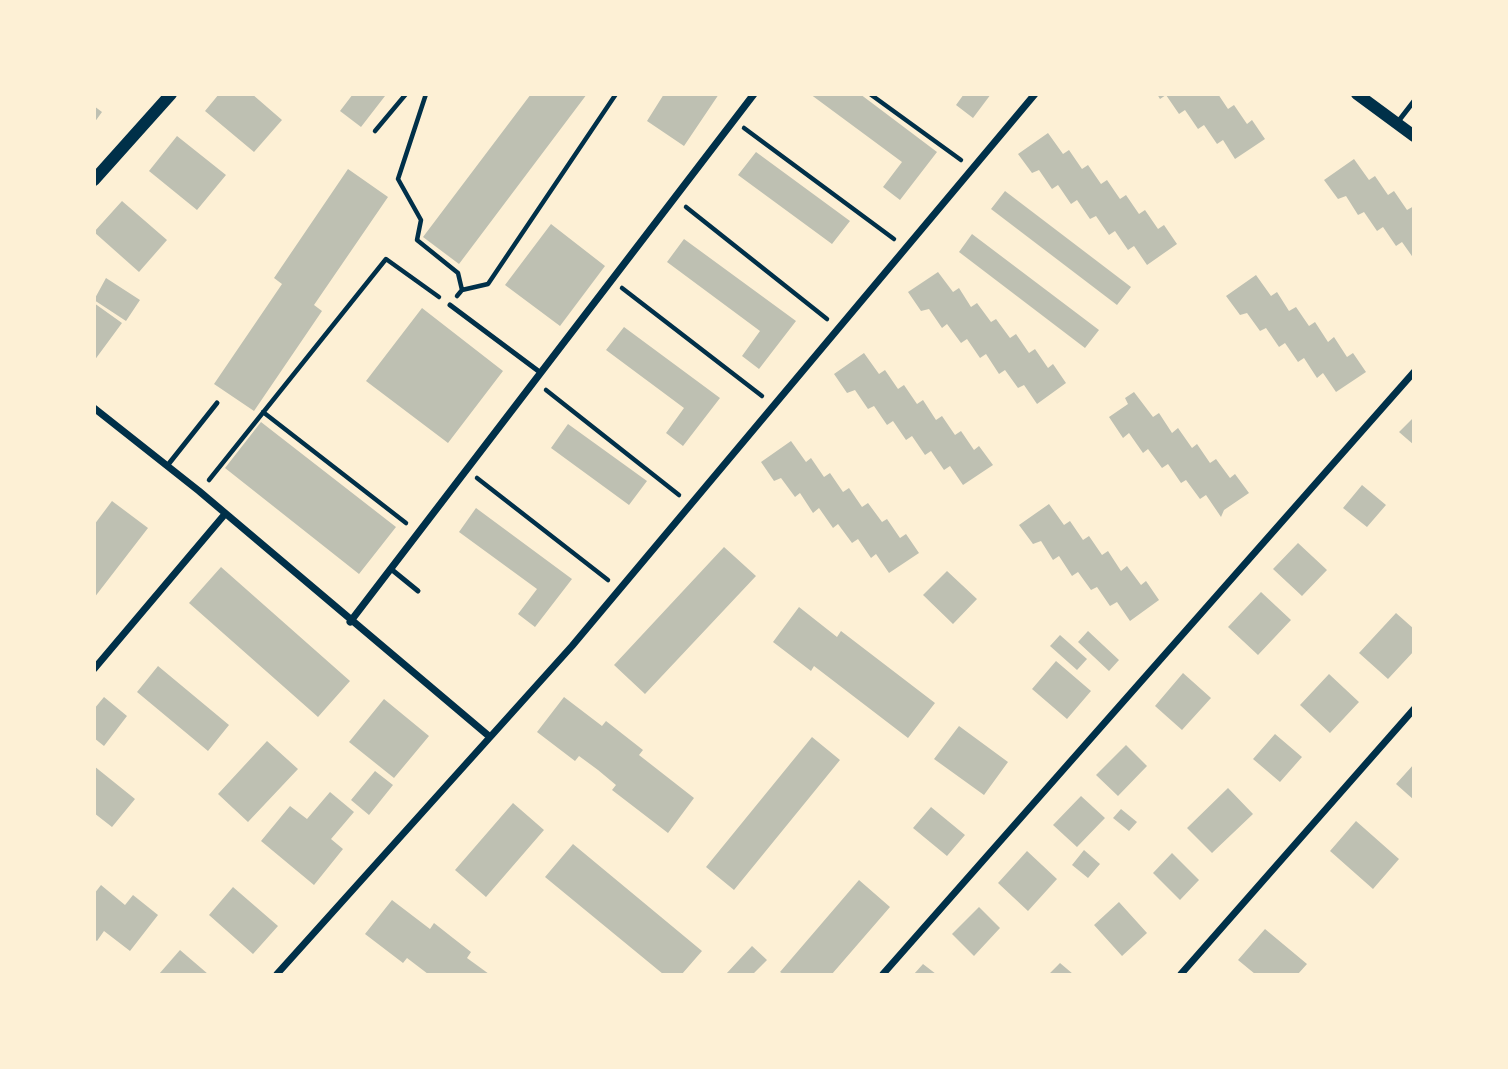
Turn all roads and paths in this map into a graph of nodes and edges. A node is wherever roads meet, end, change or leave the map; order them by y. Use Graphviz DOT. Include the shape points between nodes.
graph roads {
  1 [pos="172,94"];
  2 [pos="406,94"];
  3 [pos="426,94"];
  4 [pos="616,94"];
  5 [pos="754,94"];
  6 [pos="870,94"];
  7 [pos="1035,94"];
  8 [pos="1357,94"];
  9 [pos="1413,101"];
  10 [pos="734,121"];
  11 [pos="1397,124"];
  12 [pos="375,131"];
  13 [pos="1413,136"];
  14 [pos="973,169"];
  15 [pos="94,180"];
  16 [pos="699,217"];
  17 [pos="906,248"];
  18 [pos="631,295"];
  19 [pos="450,305"];
  20 [pos="839,328"];
  21 [pos="1413,372"];
  22 [pos="541,373"];
  23 [pos="553,396"];
  24 [pos="217,404"];
  25 [pos="774,405"];
  26 [pos="94,408"];
  27 [pos="263,412"];
  28 [pos="167,466"];
  29 [pos="483,484"];
  30 [pos="199,491"];
  31 [pos="691,504"];
  32 [pos="225,514"];
  33 [pos="406,524"];
  34 [pos="391,569"];
  35 [pos="619,590"];
  36 [pos="418,591"];
  37 [pos="350,622"];
  38 [pos="94,669"];
  39 [pos="1413,709"];
  40 [pos="490,737"];
  41 [pos="277,975"];
  42 [pos="883,975"];
  43 [pos="1181,975"];
  1 -- 15 [label="street"];
  2 -- 12 [label="path"];
  3 -- 4 [label="path" via="398,179 421,220 417,240 458,273 462,290 488,284"];
  5 -- 10 [label="street"];
  6 -- 14 [label="path"];
  7 -- 14 [label="street"];
  8 -- 11 [label="street"];
  9 -- 11 [label="lane"];
  10 -- 17 [label="path"];
  10 -- 22 [label="street"];
  11 -- 13 [label="street"];
  14 -- 17 [label="street"];
  16 -- 20 [label="path"];
  17 -- 20 [label="street"];
  18 -- 25 [label="path"];
  19 -- 22 [label="lane"];
  19 -- 27 [label="path" via="386,259"];
  20 -- 25 [label="street"];
  21 -- 42 [label="street"];
  22 -- 34 [label="street"];
  23 -- 31 [label="path"];
  24 -- 28 [label="lane"];
  25 -- 31 [label="street"];
  26 -- 28 [label="street"];
  27 -- 30 [label="path"];
  27 -- 33 [label="path"];
  28 -- 30 [label="street"];
  29 -- 35 [label="path"];
  30 -- 32 [label="street"];
  31 -- 35 [label="street"];
  32 -- 37 [label="street"];
  32 -- 38 [label="street"];
  34 -- 36 [label="lane"];
  34 -- 37 [label="street"];
  35 -- 40 [label="street"];
  37 -- 40 [label="street"];
  39 -- 43 [label="street"];
  40 -- 41 [label="street"];
}
